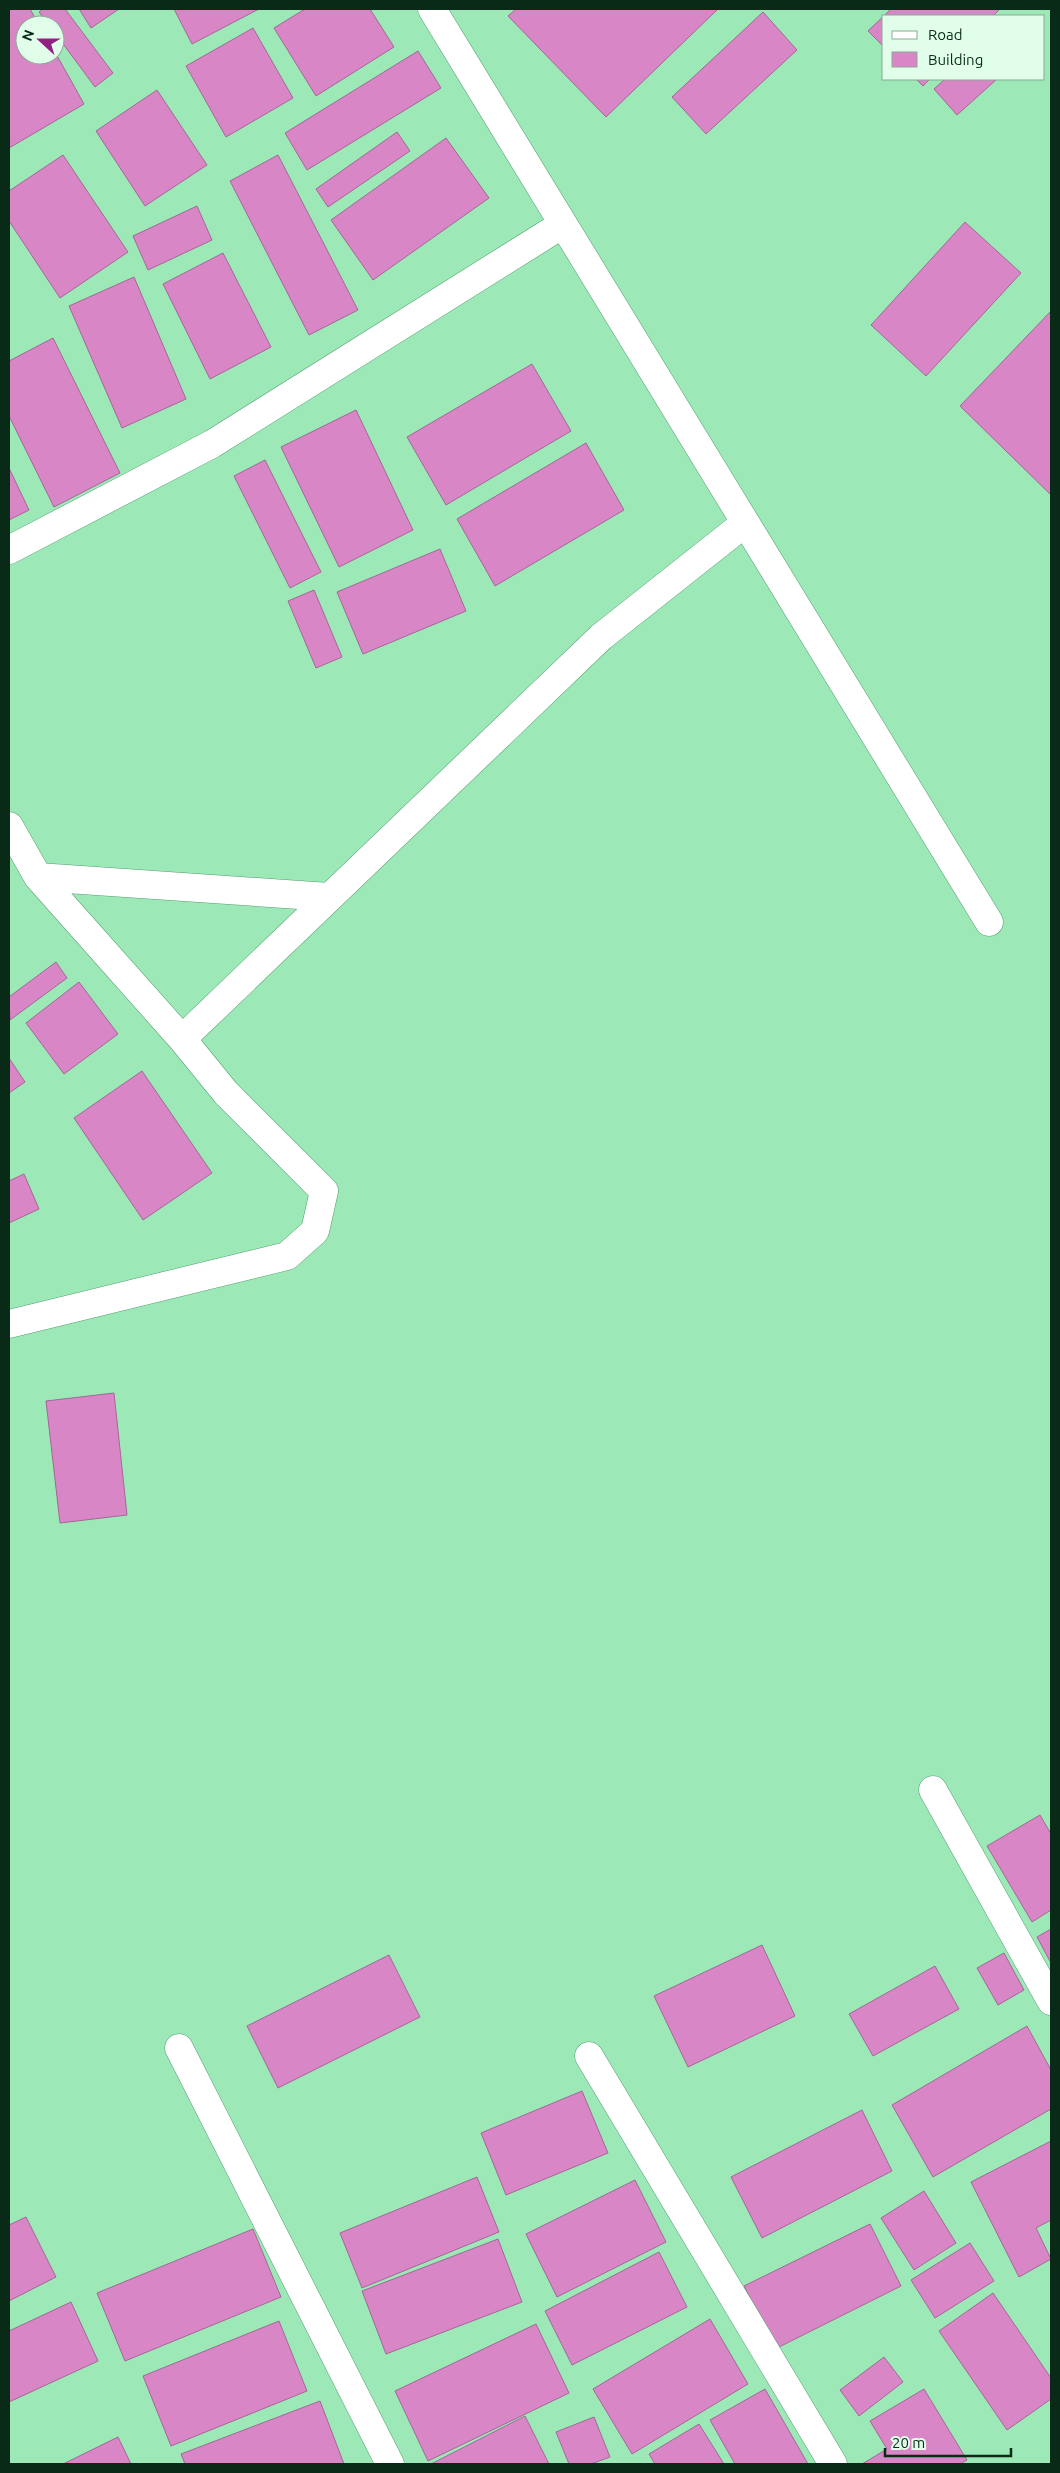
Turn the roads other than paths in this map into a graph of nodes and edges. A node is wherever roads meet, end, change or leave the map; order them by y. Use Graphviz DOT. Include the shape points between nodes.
graph roads {
  1 [pos="432,9"];
  2 [pos="563,224"];
  3 [pos="745,522"];
  4 [pos="9,550"];
  5 [pos="9,826"];
  6 [pos="38,877"];
  7 [pos="329,897"];
  8 [pos="989,922"];
  9 [pos="182,1039"];
  10 [pos="9,1324"];
  11 [pos="933,1790"];
  12 [pos="1051,2001"];
  13 [pos="179,2048"];
  14 [pos="589,2056"];
  15 [pos="390,2464"];
  16 [pos="833,2464"];
  1 -- 2 [label="street"];
  2 -- 3 [label="street"];
  2 -- 4 [label="street" via="212,444"];
  3 -- 7 [label="street" via="601,637"];
  3 -- 8 [label="street"];
  5 -- 6 [label="street"];
  6 -- 7 [label="street"];
  6 -- 9 [label="street"];
  7 -- 9 [label="street"];
  9 -- 10 [label="street" via="226,1093 324,1191 315,1231 287,1256"];
  11 -- 12 [label="street"];
  13 -- 15 [label="street"];
  14 -- 16 [label="street"];
}
